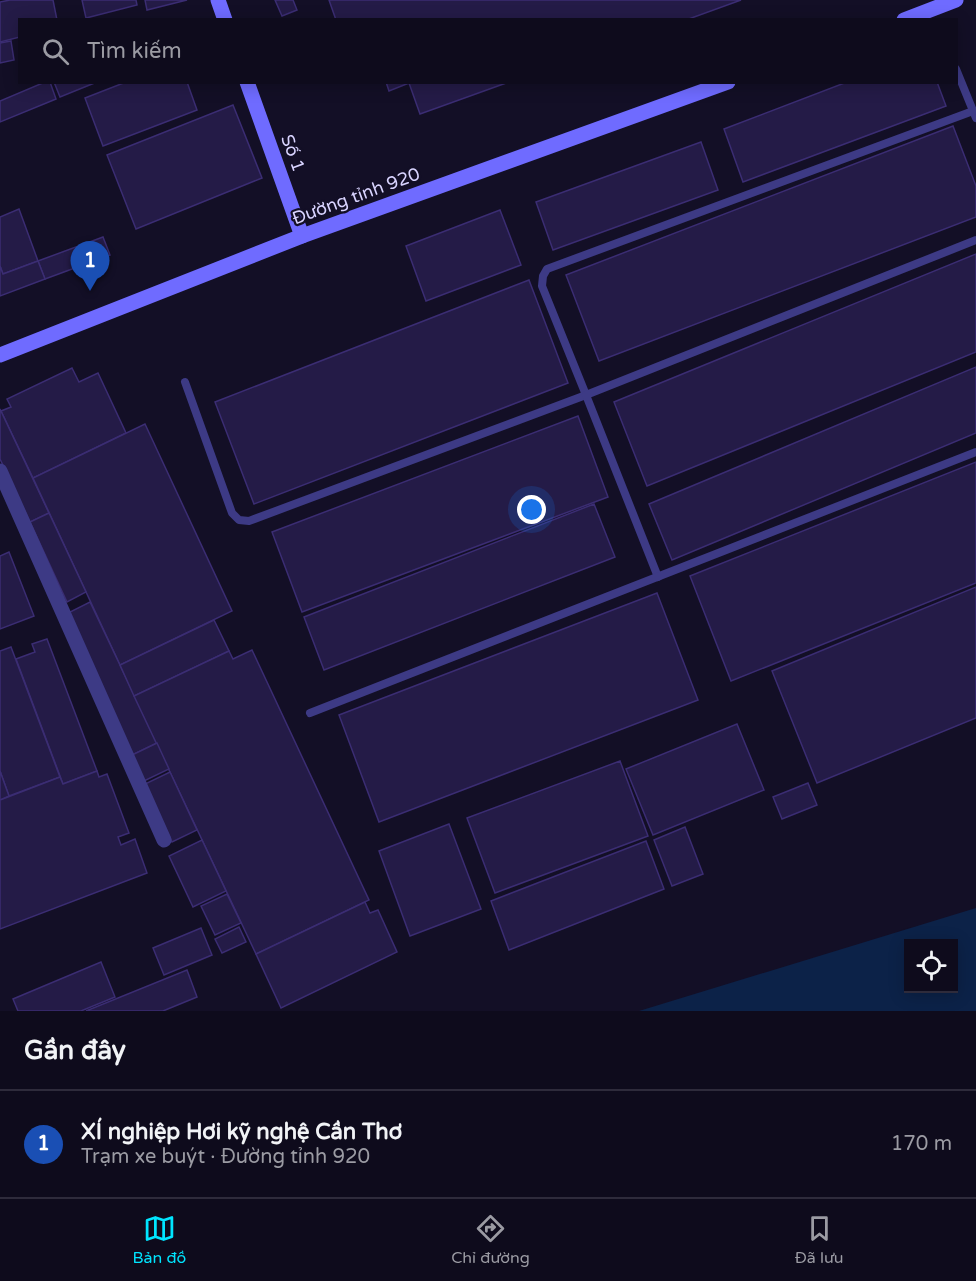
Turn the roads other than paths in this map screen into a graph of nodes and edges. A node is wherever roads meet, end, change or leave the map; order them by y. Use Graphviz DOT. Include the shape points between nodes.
graph roads {
  1 [pos="218,0"];
  2 [pos="956,0"];
  3 [pos="934,14"];
  4 [pos="224,18"];
  5 [pos="914,18"];
  6 [pos="958,72"];
  7 [pos="248,84"];
  8 [pos="722,84"];
  9 [pos="975,114"];
  10 [pos="302,236"];
  11 [pos="976,240"];
  12 [pos="0,355"];
  13 [pos="185,382"];
  14 [pos="586,395"];
  15 [pos="976,452"];
  16 [pos="0,471"];
  17 [pos="657,577"];
  18 [pos="310,713"];
  19 [pos="164,840"];
  1 -- 4 [label="main road"];
  2 -- 3 [label="main road"];
  3 -- 5 [label="main road"];
  6 -- 9 [label="lane"];
  7 -- 10 [label="main road, Số 1"];
  8 -- 10 [label="main road, Đường tỉnh 920"];
  9 -- 14 [label="lane" via="547,268 542,286"];
  10 -- 12 [label="main road, Đường tỉnh 920"];
  11 -- 14 [label="lane"];
  13 -- 14 [label="lane" via="231,513 239,520 249,520"];
  14 -- 17 [label="lane"];
  15 -- 17 [label="lane"];
  16 -- 19 [label="street"];
  17 -- 18 [label="lane"];
}
